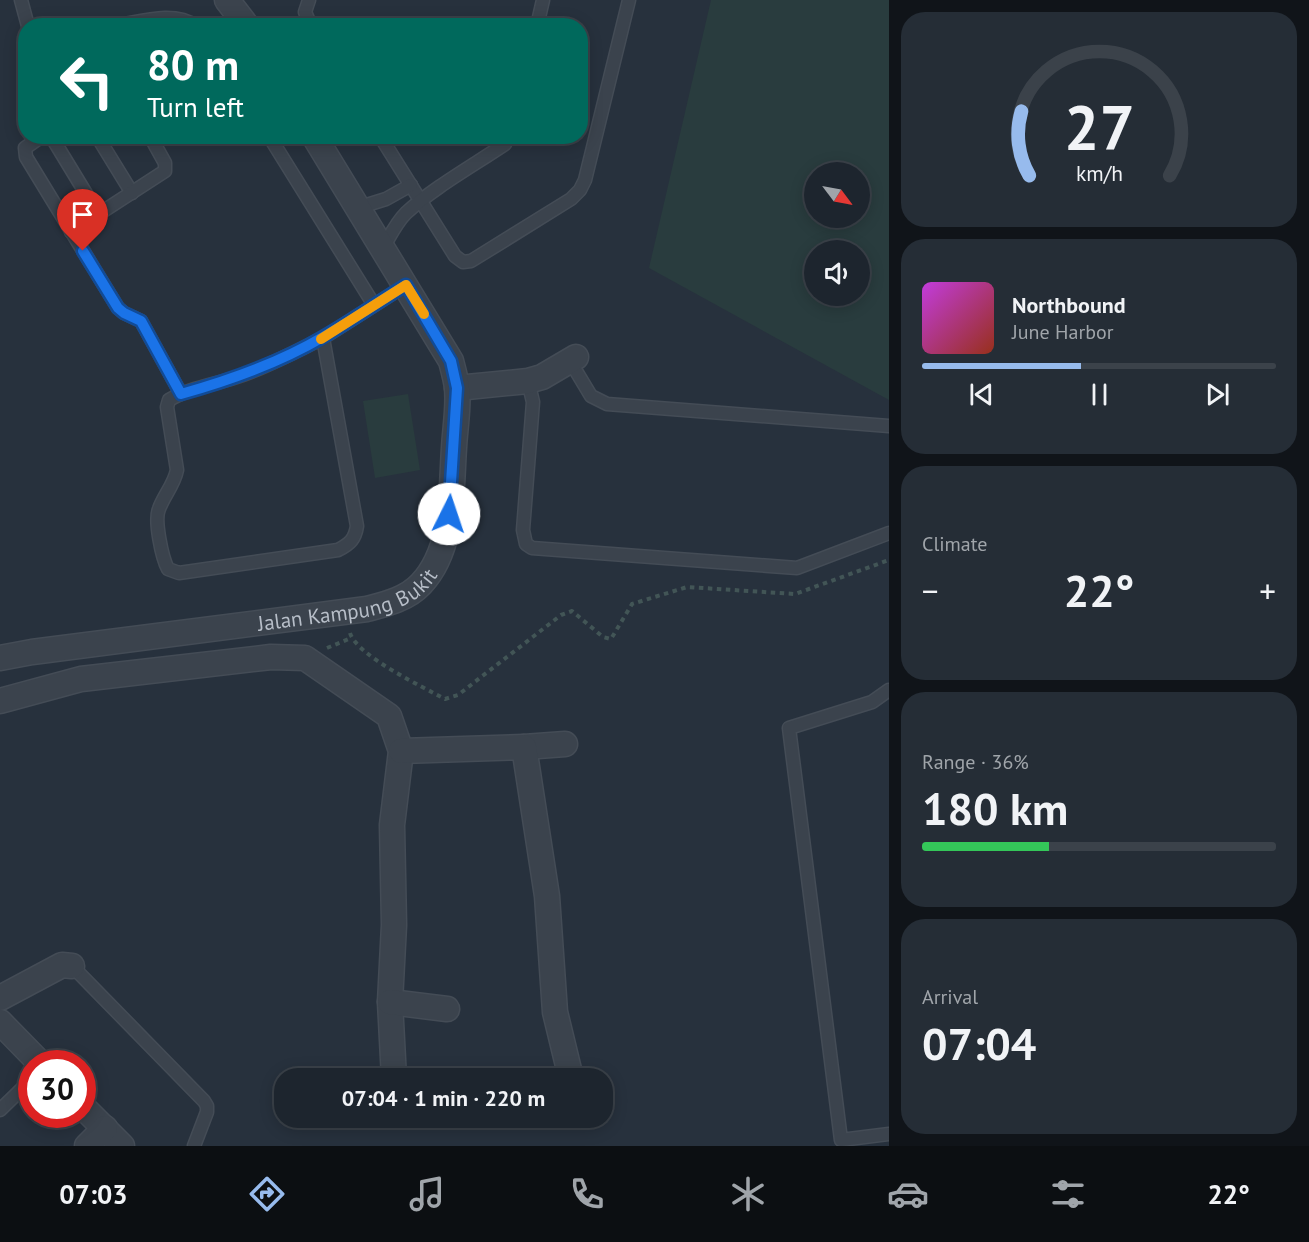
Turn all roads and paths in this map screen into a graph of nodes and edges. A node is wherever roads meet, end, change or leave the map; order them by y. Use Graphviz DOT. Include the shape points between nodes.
graph roads {
  1 [pos="21,0"];
  2 [pos="227,0"];
  3 [pos="309,0"];
  4 [pos="543,0"];
  5 [pos="629,0"];
  6 [pos="26,18"];
  7 [pos="241,18"];
  8 [pos="307,18"];
  9 [pos="539,18"];
  10 [pos="31,144"];
  11 [pos="56,144"];
  12 [pos="103,144"];
  13 [pos="155,144"];
  14 [pos="274,144"];
  15 [pos="319,144"];
  16 [pos="385,144"];
  17 [pos="505,144"];
  18 [pos="411,185"];
  19 [pos="132,193"];
  20 [pos="420,201"];
  21 [pos="357,208"];
  22 [pos="99,215"];
  23 [pos="71,232"];
  24 [pos="383,248"];
  25 [pos="406,285"];
  26 [pos="374,305"];
  27 [pos="323,338"];
  28 [pos="573,359"];
  29 [pos="528,381"];
  30 [pos="457,388"];
  31 [pos="181,394"];
  32 [pos="889,426"];
  33 [pos="889,533"];
  34 [pos="889,560"];
  35 [pos="343,612"];
  36 [pos="0,658"];
  37 [pos="889,690"];
  38 [pos="0,701"];
  39 [pos="565,744"];
  40 [pos="524,747"];
  41 [pos="401,751"];
  42 [pos="72,966"];
  43 [pos="0,998"];
  44 [pos="390,1002"];
  45 [pos="447,1009"];
  46 [pos="0,1022"];
  47 [pos="27,1050"];
  48 [pos="393,1068"];
  49 [pos="569,1068"];
  50 [pos="18,1093"];
  51 [pos="0,1110"];
  52 [pos="96,1119"];
  53 [pos="105,1128"];
  54 [pos="889,1134"];
  55 [pos="87,1146"];
  56 [pos="122,1146"];
  57 [pos="194,1146"];
  1 -- 6 [label="lane"];
  2 -- 7 [label="street"];
  3 -- 8 [label="lane"];
  4 -- 9 [label="lane"];
  5 -- 20 [label="lane" via="585,180 571,199 471,261 463,262 454,256"];
  10 -- 23 [label="lane" via="25,148 26,157"];
  11 -- 22 [label="lane"];
  12 -- 19 [label="lane"];
  13 -- 19 [label="lane" via="165,162 165,171"];
  14 -- 26 [label="lane"];
  15 -- 21 [label="street, Jalan Kampung Bukit"];
  16 -- 18 [label="lane"];
  17 -- 20 [label="lane"];
  18 -- 20 [label="lane"];
  18 -- 21 [label="lane" via="386,200"];
  19 -- 22 [label="lane"];
  20 -- 24 [label="lane" via="396,225"];
  21 -- 24 [label="street, Jalan Kampung Bukit"];
  22 -- 23 [label="lane"];
  23 -- 31 [label="lane" via="118,308 141,321"];
  24 -- 25 [label="street, Jalan Kampung Bukit"];
  25 -- 26 [label="lane"];
  25 -- 30 [label="street, Jalan Kampung Bukit" via="451,361"];
  26 -- 27 [label="lane"];
  27 -- 31 [label="lane" via="245,375"];
  27 -- 31 [label="lane" via="357,525 355,536 338,550 173,573 166,566 157,521 158,510 177,470 167,404"];
  28 -- 29 [label="street"];
  28 -- 32 [label="lane" via="591,396 608,404"];
  29 -- 30 [label="street"];
  29 -- 33 [label="lane" via="532,402 523,530 526,544 532,548 797,568"];
  30 -- 35 [label="street, Jalan Kampung Bukit" via="449,514 434,566 408,595"];
  34 -- 35 [label="path" via="795,594 687,587 632,604 611,639 603,637 573,611 561,615 458,694 445,699 363,650 351,638"];
  35 -- 36 [label="street, Jalan Kampung Bukit"];
  37 -- 54 [label="lane" via="872,702 789,728 841,1140"];
  38 -- 41 [label="street" via="81,679 272,657 305,658 389,716"];
  39 -- 40 [label="street"];
  40 -- 41 [label="street"];
  40 -- 49 [label="street" via="547,896 555,1012"];
  41 -- 44 [label="street" via="392,825 394,925"];
  42 -- 43 [label="street" via="62,966"];
  42 -- 57 [label="lane" via="204,1101 207,1112"];
  44 -- 45 [label="street"];
  44 -- 48 [label="street"];
  46 -- 47 [label="street"];
  50 -- 51 [label="lane"];
  52 -- 53 [label="street"];
  53 -- 55 [label="street"];
  53 -- 56 [label="street"];
}
